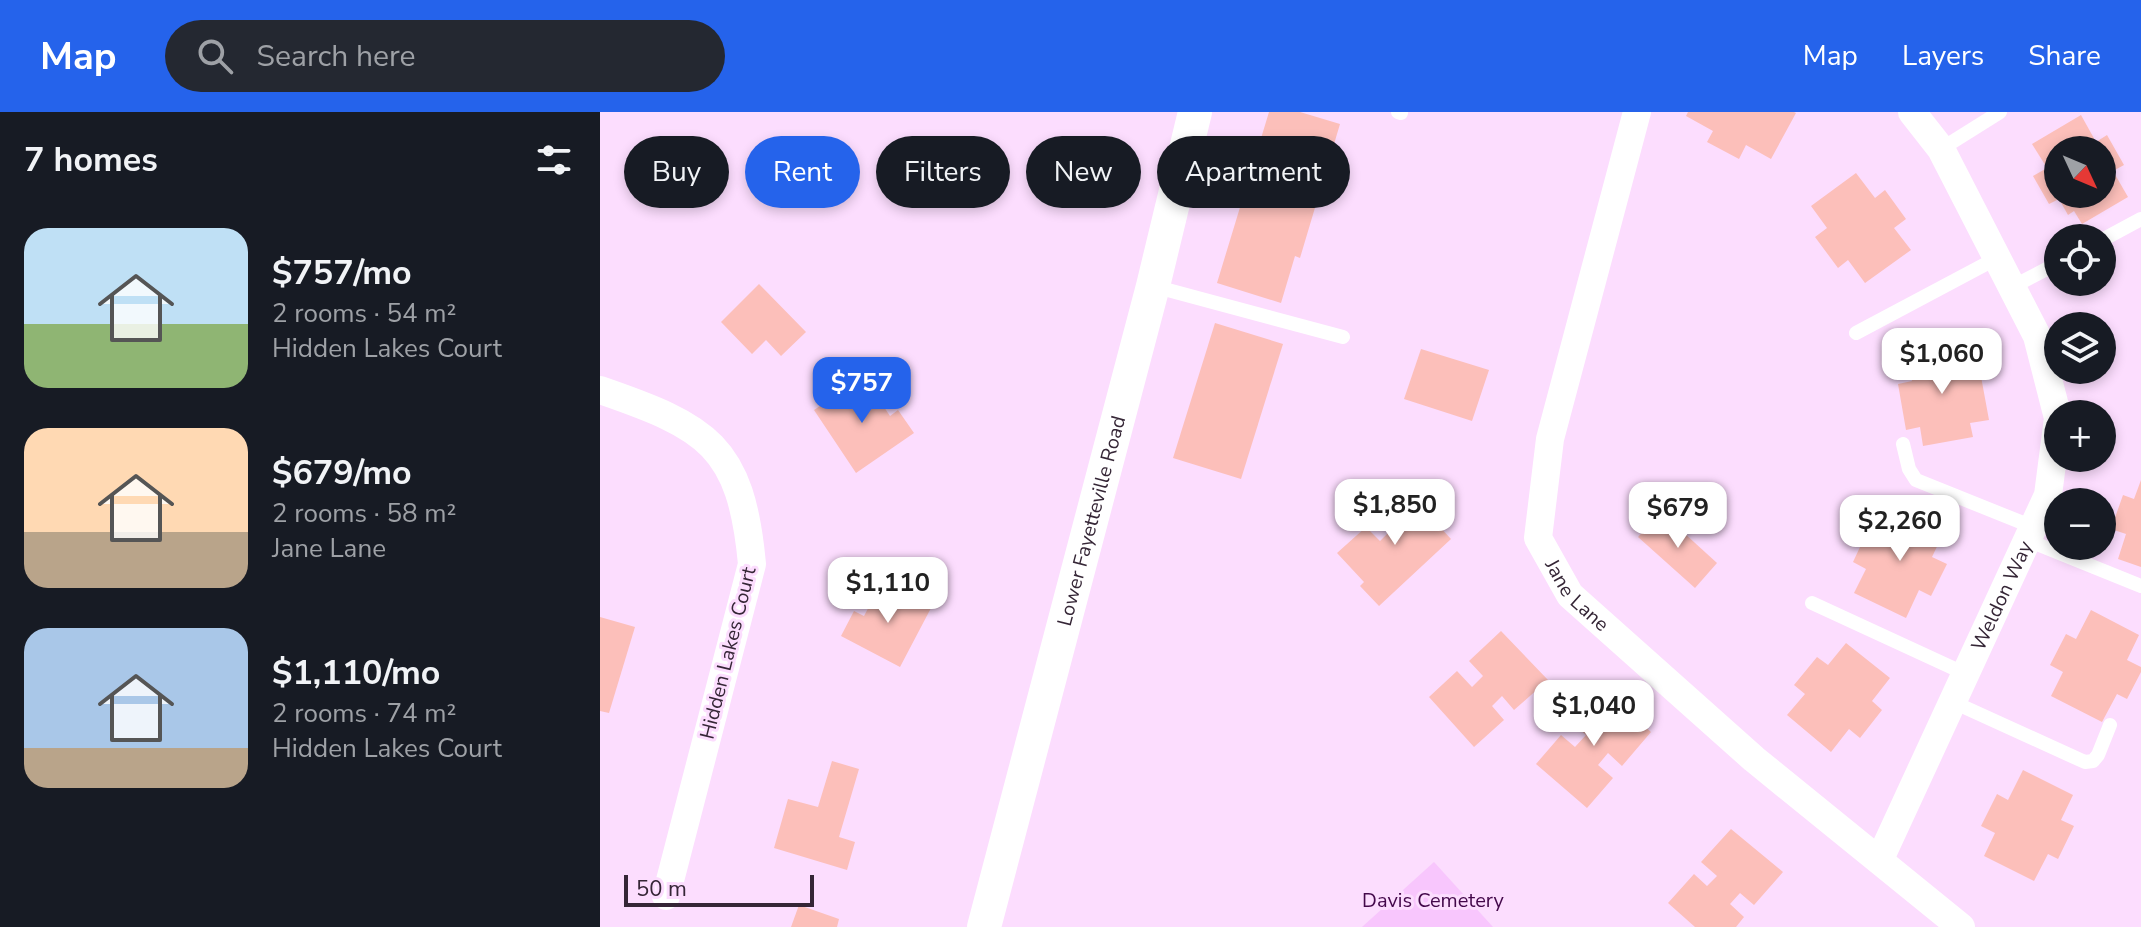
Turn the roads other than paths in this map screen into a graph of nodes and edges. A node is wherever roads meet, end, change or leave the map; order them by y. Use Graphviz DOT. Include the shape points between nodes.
graph roads {
  1 [pos="1195,112"];
  2 [pos="1637,112"];
  3 [pos="1912,112"];
  4 [pos="2000,112"];
  5 [pos="1941,149"];
  6 [pos="2141,219"];
  7 [pos="2116,232"];
  8 [pos="1997,258"];
  9 [pos="2044,270"];
  10 [pos="1153,286"];
  11 [pos="2012,287"];
  12 [pos="1856,333"];
  13 [pos="1343,337"];
  14 [pos="600,390"];
  15 [pos="1903,444"];
  16 [pos="2030,534"];
  17 [pos="2141,586"];
  18 [pos="1812,603"];
  19 [pos="1966,674"];
  20 [pos="1953,702"];
  21 [pos="2110,725"];
  22 [pos="1880,859"];
  23 [pos="666,896"];
  24 [pos="984,927"];
  25 [pos="1961,927"];
  1 -- 10 [label="street, Lower Fayetteville Road"];
  2 -- 22 [label="street, Jane Lane" via="1550,439 1538,538 1570,595 1754,759"];
  3 -- 5 [label="street, Weldon Way"];
  4 -- 5 [label="lane"];
  5 -- 8 [label="street, Weldon Way"];
  6 -- 7 [label="lane"];
  8 -- 11 [label="street, Weldon Way"];
  8 -- 12 [label="lane"];
  9 -- 11 [label="lane"];
  10 -- 13 [label="lane"];
  10 -- 24 [label="street, Lower Fayetteville Road"];
  11 -- 16 [label="street, Weldon Way" via="2037,336 2058,418 2048,495"];
  14 -- 23 [label="street, Hidden Lakes Court" via="661,412 708,440 735,479 748,522 752,564"];
  15 -- 16 [label="lane" via="1916,480"];
  16 -- 17 [label="lane"];
  16 -- 19 [label="street, Weldon Way"];
  18 -- 19 [label="lane"];
  19 -- 20 [label="street, Weldon Way"];
  20 -- 21 [label="lane" via="2085,762 2098,755"];
  20 -- 22 [label="street, Weldon Way"];
  22 -- 25 [label="street, Jane Lane"];
}
